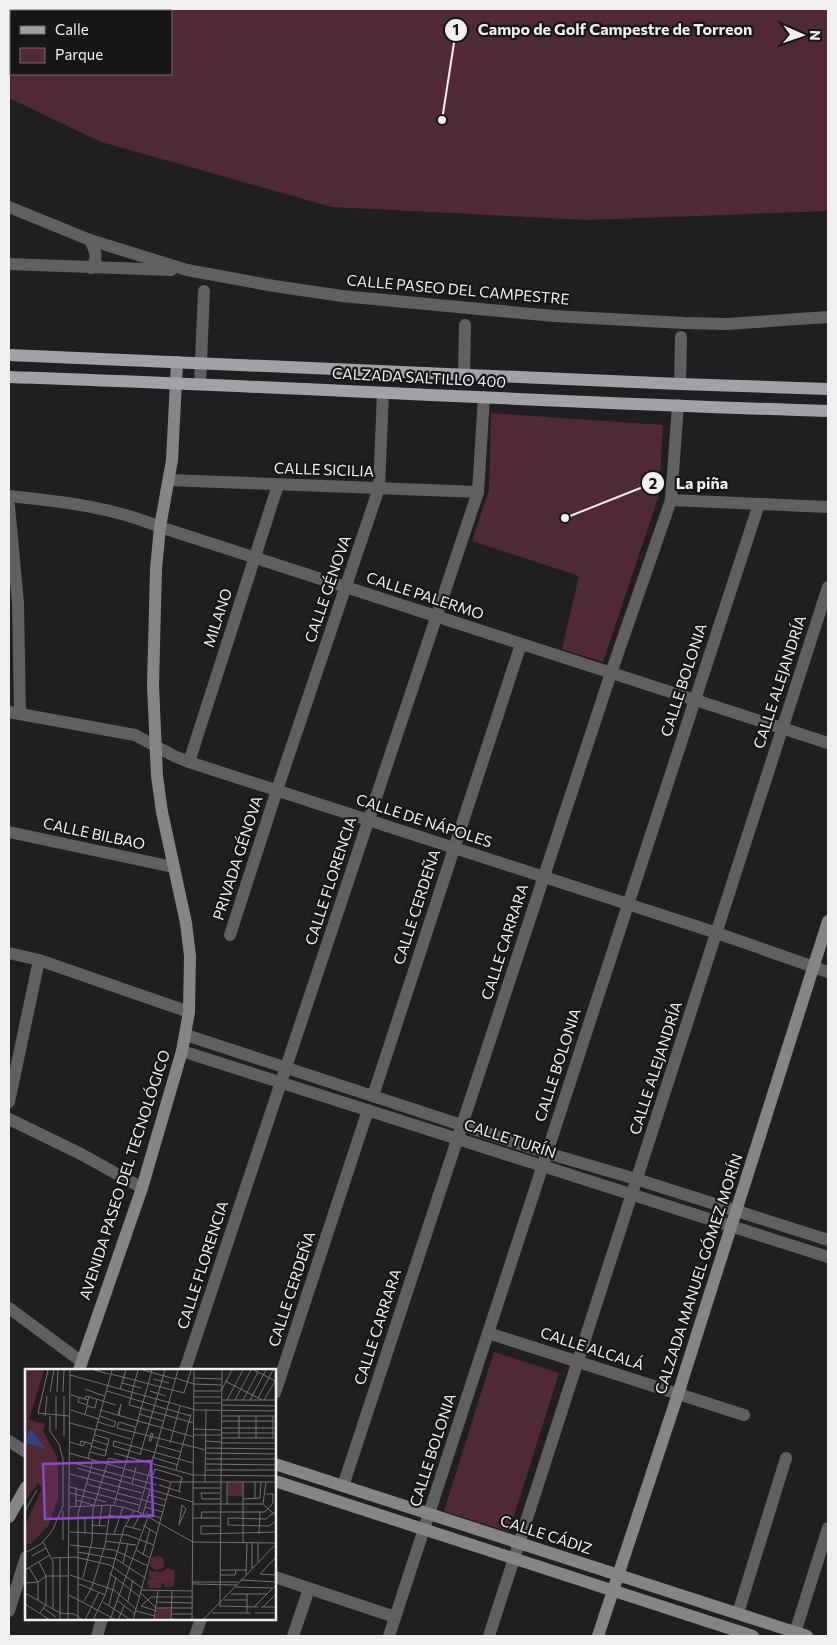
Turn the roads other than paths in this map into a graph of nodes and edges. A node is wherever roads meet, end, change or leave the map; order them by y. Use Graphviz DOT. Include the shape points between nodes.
graph roads {
  1 [pos="9,207"];
  2 [pos="90,240"];
  3 [pos="9,264"];
  4 [pos="91,268"];
  5 [pos="187,270"];
  6 [pos="204,291"];
  7 [pos="828,316"];
  8 [pos="465,325"];
  9 [pos="681,337"];
  10 [pos="9,355"];
  11 [pos="177,362"];
  12 [pos="201,363"];
  13 [pos="464,375"];
  14 [pos="9,377"];
  15 [pos="176,383"];
  16 [pos="200,384"];
  17 [pos="680,384"];
  18 [pos="828,389"];
  19 [pos="383,393"];
  20 [pos="484,397"];
  21 [pos="678,405"];
  22 [pos="828,411"];
  23 [pos="169,480"];
  24 [pos="278,485"];
  25 [pos="378,488"];
  26 [pos="478,492"];
  27 [pos="9,496"];
  28 [pos="671,500"];
  29 [pos="759,504"];
  30 [pos="9,506"];
  31 [pos="828,507"];
  32 [pos="160,526"];
  33 [pos="255,557"];
  34 [pos="346,587"];
  35 [pos="828,587"];
  36 [pos="13,602"];
  37 [pos="436,616"];
  38 [pos="521,644"];
  39 [pos="611,673"];
  40 [pos="695,700"];
  41 [pos="15,713"];
  42 [pos="782,728"];
  43 [pos="828,743"];
  44 [pos="156,746"];
  45 [pos="189,762"];
  46 [pos="277,790"];
  47 [pos="368,820"];
  48 [pos="9,832"];
  49 [pos="454,848"];
  50 [pos="173,868"];
  51 [pos="544,877"];
  52 [pos="628,904"];
  53 [pos="828,921"];
  54 [pos="717,933"];
  55 [pos="230,935"];
  56 [pos="9,953"];
  57 [pos="39,960"];
  58 [pos="814,967"];
  59 [pos="828,972"];
  60 [pos="189,1012"];
  61 [pos="186,1035"];
  62 [pos="182,1051"];
  63 [pos="286,1068"];
  64 [pos="281,1082"];
  65 [pos="373,1096"];
  66 [pos="9,1102"];
  67 [pos="368,1110"];
  68 [pos="9,1118"];
  69 [pos="462,1125"];
  70 [pos="457,1139"];
  71 [pos="547,1153"];
  72 [pos="542,1166"];
  73 [pos="636,1179"];
  74 [pos="142,1188"];
  75 [pos="631,1195"];
  76 [pos="736,1210"];
  77 [pos="731,1226"];
  78 [pos="828,1238"];
  79 [pos="828,1257"];
  80 [pos="9,1308"];
  81 [pos="488,1333"];
  82 [pos="577,1362"];
  83 [pos="81,1366"];
  84 [pos="185,1369"];
  85 [pos="276,1389"];
  86 [pos="678,1394"];
  87 [pos="744,1415"];
  88 [pos="9,1441"];
  89 [pos="25,1451"];
  90 [pos="786,1458"];
  91 [pos="276,1464"];
  92 [pos="276,1480"];
  93 [pos="343,1486"];
  94 [pos="25,1492"];
  95 [pos="429,1514"];
  96 [pos="9,1517"];
  97 [pos="828,1528"];
  98 [pos="424,1529"];
  99 [pos="519,1543"];
  100 [pos="514,1558"];
  101 [pos="25,1560"];
  102 [pos="823,1560"];
  103 [pos="618,1575"];
  104 [pos="276,1578"];
  105 [pos="309,1589"];
  106 [pos="613,1591"];
  107 [pos="9,1611"];
  108 [pos="738,1613"];
  109 [pos="395,1617"];
  110 [pos="102,1620"];
  111 [pos="201,1620"];
  112 [pos="798,1635"];
  113 [pos="97,1636"];
  114 [pos="195,1636"];
  115 [pos="293,1636"];
  116 [pos="389,1636"];
  117 [pos="489,1636"];
  118 [pos="598,1636"];
  119 [pos="753,1636"];
  1 -- 2 [label="street, CALLE PASEO DEL CAMPESTRE"];
  2 -- 4 [label="street" via="96,254"];
  2 -- 5 [label="street, CALLE PASEO DEL CAMPESTRE"];
  3 -- 4 [label="street"];
  4 -- 5 [label="street"];
  5 -- 7 [label="street, CALLE PASEO DEL CAMPESTRE" via="342,296 554,316 727,324"];
  6 -- 12 [label="street"];
  8 -- 13 [label="street"];
  9 -- 17 [label="street"];
  10 -- 11 [label="main road, CALZADA SALTILLO 400"];
  11 -- 12 [label="main road, CALZADA SALTILLO 400"];
  11 -- 15 [label="street, AVENIDA PASEO DEL TECNOLÓGICO"];
  12 -- 13 [label="main road, CALZADA SALTILLO 400"];
  12 -- 16 [label="street"];
  13 -- 17 [label="main road, CALZADA SALTILLO 400"];
  14 -- 15 [label="main road, CALZADA SALTILLO 400"];
  15 -- 16 [label="main road, CALZADA SALTILLO 400"];
  15 -- 23 [label="street, AVENIDA PASEO DEL TECNOLÓGICO"];
  16 -- 19 [label="main road, CALZADA SALTILLO 400"];
  17 -- 18 [label="main road, CALZADA SALTILLO 400"];
  19 -- 20 [label="main road, CALZADA SALTILLO 400"];
  19 -- 25 [label="street, CALLE GÉNOVA"];
  20 -- 21 [label="main road, CALZADA SALTILLO 400"];
  20 -- 26 [label="street, CALLE FLORENCIA"];
  21 -- 22 [label="main road, CALZADA SALTILLO 400"];
  21 -- 28 [label="street, CALLE CARRARA"];
  23 -- 24 [label="street, CALLE SICILIA"];
  23 -- 32 [label="street, AVENIDA PASEO DEL TECNOLÓGICO"];
  24 -- 25 [label="street, CALLE SICILIA"];
  24 -- 33 [label="street, MILANO"];
  25 -- 26 [label="street, CALLE SICILIA"];
  25 -- 34 [label="street, CALLE GÉNOVA"];
  26 -- 37 [label="street, CALLE FLORENCIA"];
  27 -- 32 [label="street, CALLE PALERMO" via="58,501"];
  28 -- 29 [label="street"];
  28 -- 39 [label="street, CALLE CARRARA"];
  29 -- 31 [label="street"];
  29 -- 40 [label="street, CALLE BOLONIA"];
  30 -- 36 [label="street"];
  32 -- 33 [label="street, CALLE PALERMO"];
  32 -- 44 [label="street, AVENIDA PASEO DEL TECNOLÓGICO" via="154,624"];
  33 -- 34 [label="street, CALLE PALERMO"];
  33 -- 45 [label="street, MILANO"];
  34 -- 37 [label="street, CALLE PALERMO"];
  34 -- 46 [label="street, CALLE GÉNOVA"];
  35 -- 42 [label="street, CALLE ALEJANDRÍA"];
  36 -- 41 [label="street"];
  37 -- 38 [label="street, CALLE PALERMO"];
  37 -- 47 [label="street, CALLE FLORENCIA"];
  38 -- 39 [label="street, CALLE PALERMO"];
  38 -- 49 [label="street, CALLE CERDEÑA"];
  39 -- 40 [label="street, CALLE PALERMO"];
  39 -- 51 [label="street, CALLE CARRARA"];
  40 -- 42 [label="street, CALLE PALERMO"];
  40 -- 52 [label="street, CALLE BOLONIA"];
  41 -- 44 [label="street, CALLE DE NÁPOLES" via="135,736"];
  42 -- 43 [label="street, CALLE PALERMO"];
  42 -- 54 [label="street, CALLE ALEJANDRÍA"];
  44 -- 45 [label="street, CALLE DE NÁPOLES"];
  44 -- 50 [label="street, AVENIDA PASEO DEL TECNOLÓGICO" via="162,812"];
  45 -- 46 [label="street, CALLE DE NÁPOLES"];
  46 -- 47 [label="street, CALLE DE NÁPOLES"];
  46 -- 55 [label="street, PRIVADA GÉNOVA"];
  47 -- 49 [label="street, CALLE DE NÁPOLES"];
  47 -- 63 [label="street, CALLE FLORENCIA"];
  48 -- 50 [label="street, CALLE BILBAO"];
  49 -- 51 [label="street, CALLE DE NÁPOLES"];
  49 -- 65 [label="street, CALLE CERDEÑA"];
  50 -- 60 [label="street, AVENIDA PASEO DEL TECNOLÓGICO" via="190,956"];
  51 -- 52 [label="street, CALLE DE NÁPOLES"];
  51 -- 69 [label="street, CALLE CARRARA"];
  52 -- 54 [label="street, CALLE DE NÁPOLES"];
  52 -- 71 [label="street, CALLE BOLONIA"];
  53 -- 58 [label="street, CALZADA MANUEL GÓMEZ MORÍN"];
  54 -- 58 [label="street, CALLE DE NÁPOLES"];
  54 -- 73 [label="street, CALLE ALEJANDRÍA"];
  56 -- 57 [label="street"];
  57 -- 60 [label="street"];
  57 -- 66 [label="street"];
  58 -- 59 [label="street, CALLE DE NÁPOLES"];
  58 -- 76 [label="street, CALZADA MANUEL GÓMEZ MORÍN"];
  60 -- 61 [label="street, AVENIDA PASEO DEL TECNOLÓGICO"];
  61 -- 62 [label="street, AVENIDA PASEO DEL TECNOLÓGICO"];
  61 -- 63 [label="street, CALLE TURÍN"];
  62 -- 64 [label="street, CALLE TURÍN"];
  62 -- 74 [label="street, AVENIDA PASEO DEL TECNOLÓGICO"];
  63 -- 64 [label="street, CALLE FLORENCIA"];
  63 -- 65 [label="street, CALLE TURÍN"];
  64 -- 67 [label="street, CALLE TURÍN"];
  64 -- 84 [label="street, CALLE FLORENCIA"];
  65 -- 69 [label="street, CALLE TURÍN"];
  67 -- 70 [label="street, CALLE TURÍN"];
  67 -- 85 [label="street, CALLE CERDEÑA"];
  68 -- 74 [label="street"];
  69 -- 70 [label="street, CALLE CARRARA"];
  69 -- 71 [label="street, CALLE TURÍN"];
  70 -- 72 [label="street, CALLE TURÍN"];
  70 -- 93 [label="street, CALLE CARRARA"];
  71 -- 72 [label="street, CALLE BOLONIA"];
  71 -- 73 [label="street, CALLE TURÍN"];
  72 -- 75 [label="street, CALLE TURÍN"];
  72 -- 81 [label="street, CALLE BOLONIA"];
  73 -- 75 [label="street, CALLE ALEJANDRÍA"];
  73 -- 76 [label="street, CALLE TURÍN"];
  74 -- 83 [label="street, AVENIDA PASEO DEL TECNOLÓGICO"];
  75 -- 77 [label="street, CALLE TURÍN"];
  75 -- 82 [label="street, CALLE ALEJANDRÍA"];
  76 -- 77 [label="street, CALZADA MANUEL GÓMEZ MORÍN"];
  76 -- 78 [label="street, CALLE TURÍN"];
  77 -- 79 [label="street, CALLE TURÍN"];
  77 -- 86 [label="street, CALZADA MANUEL GÓMEZ MORÍN"];
  80 -- 83 [label="street"];
  81 -- 82 [label="street, CALLE ALCALÁ"];
  81 -- 95 [label="street, CALLE BOLONIA"];
  82 -- 86 [label="street, CALLE ALCALÁ"];
  82 -- 99 [label="street, CALLE ALEJANDRÍA"];
  86 -- 87 [label="street, CALLE ALCALÁ"];
  86 -- 103 [label="street, CALZADA MANUEL GÓMEZ MORÍN"];
  88 -- 89 [label="street"];
  90 -- 108 [label="street"];
  91 -- 93 [label="street, CALLE CÁDIZ"];
  92 -- 98 [label="street"];
  93 -- 95 [label="street, CALLE CÁDIZ"];
  94 -- 96 [label="street"];
  95 -- 98 [label="street, CALLE BOLONIA"];
  95 -- 99 [label="street, CALLE CÁDIZ"];
  97 -- 102 [label="street"];
  98 -- 100 [label="street"];
  98 -- 109 [label="street, CALLE BOLONIA"];
  99 -- 100 [label="street, CALLE ALEJANDRÍA"];
  99 -- 103 [label="street, CALLE CÁDIZ"];
  100 -- 106 [label="street"];
  100 -- 117 [label="street, CALLE ALEJANDRÍA"];
  101 -- 107 [label="street"];
  102 -- 112 [label="street"];
  103 -- 106 [label="street, CALZADA MANUEL GÓMEZ MORÍN"];
  103 -- 108 [label="street, CALLE CÁDIZ"];
  104 -- 105 [label="street"];
  105 -- 109 [label="street"];
  105 -- 115 [label="street"];
  106 -- 118 [label="street, CALZADA MANUEL GÓMEZ MORÍN"];
  106 -- 119 [label="street"];
  108 -- 112 [label="street, CALLE CÁDIZ"];
  109 -- 116 [label="street, CALLE BOLONIA"];
  110 -- 113 [label="street"];
  111 -- 114 [label="street"];
}
